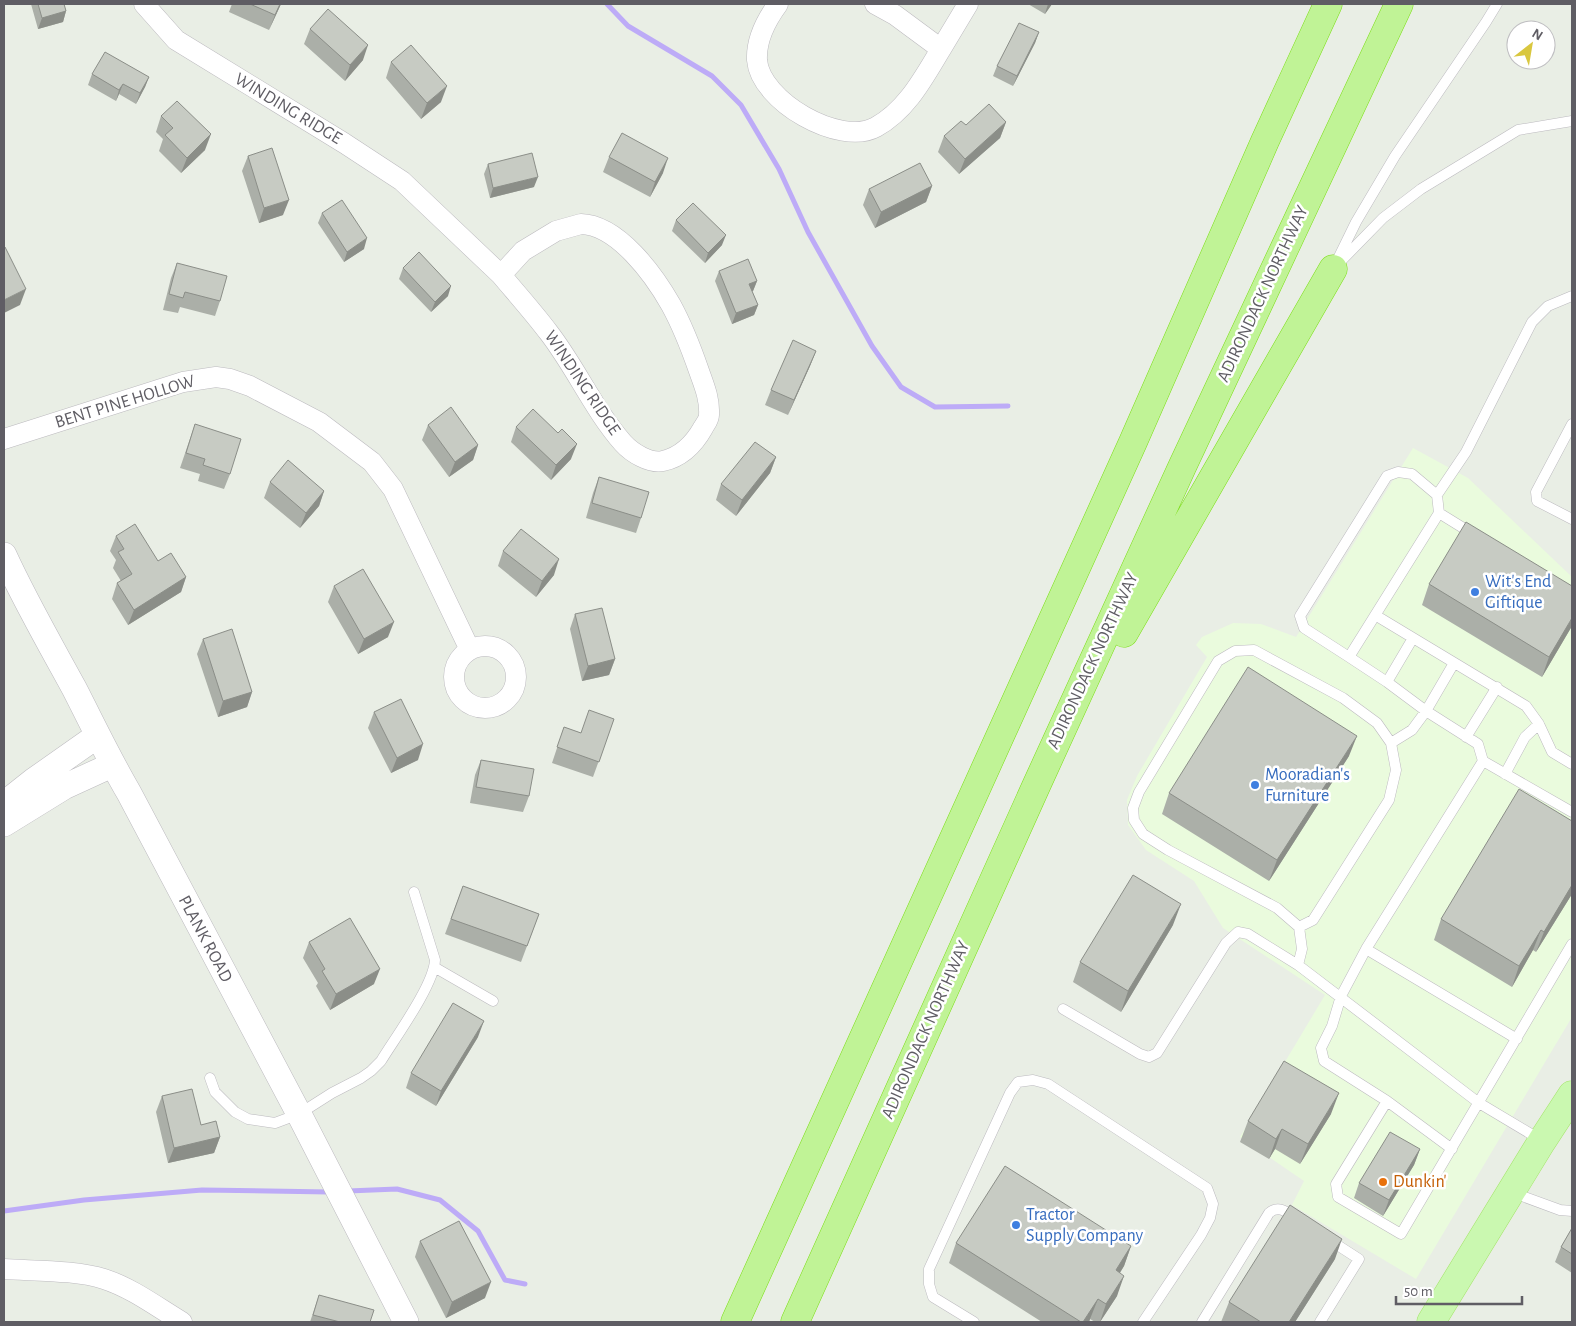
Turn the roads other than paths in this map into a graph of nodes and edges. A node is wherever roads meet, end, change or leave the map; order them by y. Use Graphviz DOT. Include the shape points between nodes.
graph roads {
  1 [pos="144,4"];
  2 [pos="778,4"];
  3 [pos="875,4"];
  4 [pos="968,4"];
  5 [pos="1328,4"];
  6 [pos="1399,4"];
  7 [pos="1497,4"];
  8 [pos="941,49"];
  9 [pos="1572,121"];
  10 [pos="1333,270"];
  11 [pos="501,275"];
  12 [pos="1572,296"];
  13 [pos="1572,424"];
  14 [pos="4,438"];
  15 [pos="1436,495"];
  16 [pos="1439,514"];
  17 [pos="1572,519"];
  18 [pos="1480,539"];
  19 [pos="4,556"];
  20 [pos="1375,615"];
  21 [pos="1413,638"];
  22 [pos="470,650"];
  23 [pos="1349,657"];
  24 [pos="1454,663"];
  25 [pos="1387,682"];
  26 [pos="1497,687"];
  27 [pos="1426,712"];
  28 [pos="1539,724"];
  29 [pos="98,736"];
  30 [pos="1466,737"];
  31 [pos="1391,743"];
  32 [pos="1484,761"];
  33 [pos="1572,764"];
  34 [pos="112,765"];
  35 [pos="1505,774"];
  36 [pos="1037,784"];
  37 [pos="4,804"];
  38 [pos="1572,812"];
  39 [pos="4,824"];
  40 [pos="414,892"];
  41 [pos="1299,927"];
  42 [pos="1572,944"];
  43 [pos="1366,949"];
  44 [pos="1298,965"];
  45 [pos="434,967"];
  46 [pos="1341,996"];
  47 [pos="493,1001"];
  48 [pos="1063,1009"];
  49 [pos="1517,1039"];
  50 [pos="210,1078"];
  51 [pos="1572,1095"];
  52 [pos="1387,1101"];
  53 [pos="1480,1103"];
  54 [pos="299,1114"];
  55 [pos="1542,1141"];
  56 [pos="1452,1149"];
  57 [pos="1510,1192"];
  58 [pos="1572,1212"];
  59 [pos="1305,1224"];
  60 [pos="1320,1234"];
  61 [pos="4,1269"];
  62 [pos="182,1322"];
  63 [pos="406,1322"];
  64 [pos="735,1322"];
  65 [pos="794,1322"];
  66 [pos="974,1322"];
  67 [pos="1143,1322"];
  68 [pos="1202,1322"];
  69 [pos="1320,1322"];
  70 [pos="1431,1322"];
  1 -- 11 [label="street, WINDING RIDGE" via="176,40 402,182"];
  2 -- 8 [label="street" via="757,46 757,62 764,81 789,107 806,118 837,129 861,132 886,121 916,91"];
  3 -- 8 [label="street"];
  4 -- 8 [label="street"];
  5 -- 64 [label="highway"];
  6 -- 36 [label="highway, ADIRONDACK NORTHWAY"];
  7 -- 10 [label="lane" via="1395,156 1356,222"];
  9 -- 10 [label="lane" via="1518,130 1421,189 1383,218"];
  10 -- 36 [label="highway"];
  11 -- 11 [label="street, WINDING RIDGE" via="550,333 625,445 646,460 662,462 680,454 696,440 709,417 708,399 690,346 671,305 650,273 627,247 591,224 581,224 556,231 523,251"];
  12 -- 15 [label="lane" via="1548,306 1532,322 1466,452"];
  13 -- 17 [label="lane" via="1536,492 1537,501"];
  14 -- 22 [label="street, BENT PINE HOLLOW" via="183,382 216,376 250,386 319,422 372,462 393,490"];
  15 -- 16 [label="lane"];
  15 -- 23 [label="lane" via="1412,474 1398,472 1387,476 1300,616 1304,628"];
  16 -- 18 [label="lane"];
  16 -- 20 [label="lane"];
  19 -- 29 [label="street, PLANK ROAD"];
  20 -- 21 [label="lane"];
  20 -- 23 [label="lane"];
  21 -- 24 [label="lane"];
  21 -- 25 [label="lane"];
  23 -- 25 [label="lane"];
  24 -- 26 [label="lane"];
  24 -- 27 [label="lane"];
  25 -- 27 [label="lane"];
  26 -- 28 [label="lane" via="1526,706"];
  26 -- 30 [label="lane"];
  27 -- 30 [label="lane"];
  27 -- 31 [label="lane" via="1412,730"];
  28 -- 33 [label="lane" via="1552,752"];
  28 -- 35 [label="lane" via="1525,737"];
  29 -- 34 [label="street, PLANK ROAD"];
  29 -- 37 [label="street"];
  30 -- 32 [label="lane" via="1478,744"];
  31 -- 41 [label="lane" via="1396,770 1389,800 1313,920"];
  31 -- 41 [label="lane" via="1377,723 1342,698 1254,650 1235,651 1218,661 1139,792 1133,808 1134,820 1143,834 1277,908"];
  32 -- 35 [label="lane"];
  32 -- 43 [label="lane"];
  34 -- 39 [label="street" via="64,786"];
  34 -- 54 [label="street, PLANK ROAD"];
  35 -- 38 [label="lane"];
  36 -- 65 [label="highway, ADIRONDACK NORTHWAY"];
  40 -- 45 [label="lane"];
  41 -- 44 [label="lane" via="1302,949"];
  42 -- 49 [label="lane"];
  43 -- 46 [label="lane"];
  43 -- 49 [label="lane"];
  44 -- 46 [label="lane"];
  44 -- 48 [label="lane" via="1248,934 1238,932 1226,943 1157,1053 1149,1057"];
  45 -- 47 [label="lane"];
  45 -- 54 [label="lane" via="427,987 381,1061 361,1078"];
  46 -- 52 [label="lane" via="1321,1048 1324,1061"];
  46 -- 53 [label="lane"];
  49 -- 53 [label="lane"];
  50 -- 54 [label="lane" via="215,1092 235,1112 248,1119 274,1123"];
  51 -- 55 [label="main road"];
  52 -- 56 [label="lane"];
  52 -- 56 [label="lane" via="1336,1184 1338,1197 1400,1234"];
  53 -- 55 [label="lane"];
  53 -- 56 [label="lane"];
  54 -- 63 [label="street, PLANK ROAD"];
  55 -- 57 [label="main road"];
  57 -- 58 [label="lane"];
  57 -- 70 [label="main road"];
  59 -- 68 [label="lane" via="1281,1209 1269,1213"];
  60 -- 69 [label="lane" via="1359,1259"];
  61 -- 62 [label="street" via="103,1279 127,1288"];
  66 -- 67 [label="lane" via="933,1297 928,1284 929,1269 1010,1093 1018,1082 1033,1080 1048,1084 1207,1188 1213,1204 1210,1218"];
}
